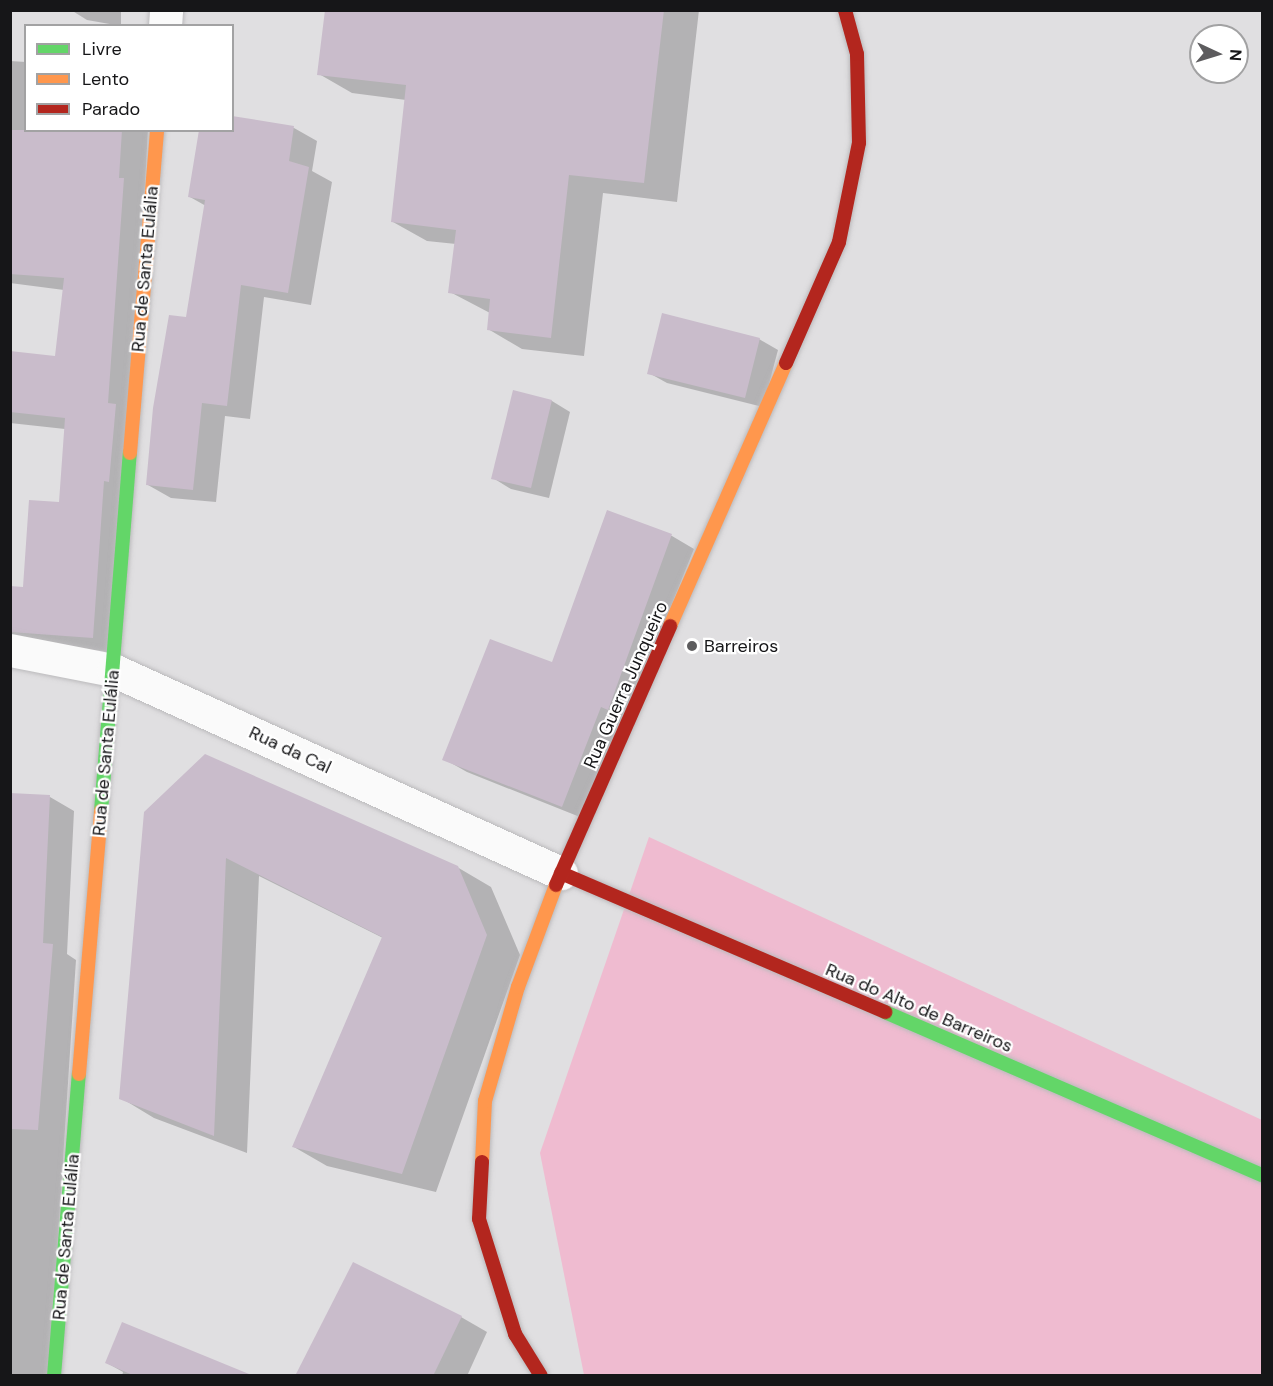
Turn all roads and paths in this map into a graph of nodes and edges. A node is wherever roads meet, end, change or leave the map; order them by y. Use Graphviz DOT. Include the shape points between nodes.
graph roads {
  1 [pos="845,10"];
  2 [pos="157,132"];
  3 [pos="10,650"];
  4 [pos="113,670"];
  5 [pos="561,873"];
  6 [pos="1263,1175"];
  7 [pos="54,1376"];
  8 [pos="541,1376"];
  1 -- 5 [label="street, Rua Guerra Junqueiro" via="857,54 859,143 839,242"];
  2 -- 4 [label="street, Rua de Santa Eulália"];
  3 -- 4 [label="street, Rua da Cal"];
  4 -- 5 [label="street, Rua da Cal"];
  4 -- 7 [label="street, Rua de Santa Eulália"];
  5 -- 6 [label="street, Rua do Alto de Barreiros"];
  5 -- 8 [label="street, Rua Guerra Junqueiro" via="518,987 485,1101 479,1219 515,1334"];
}
